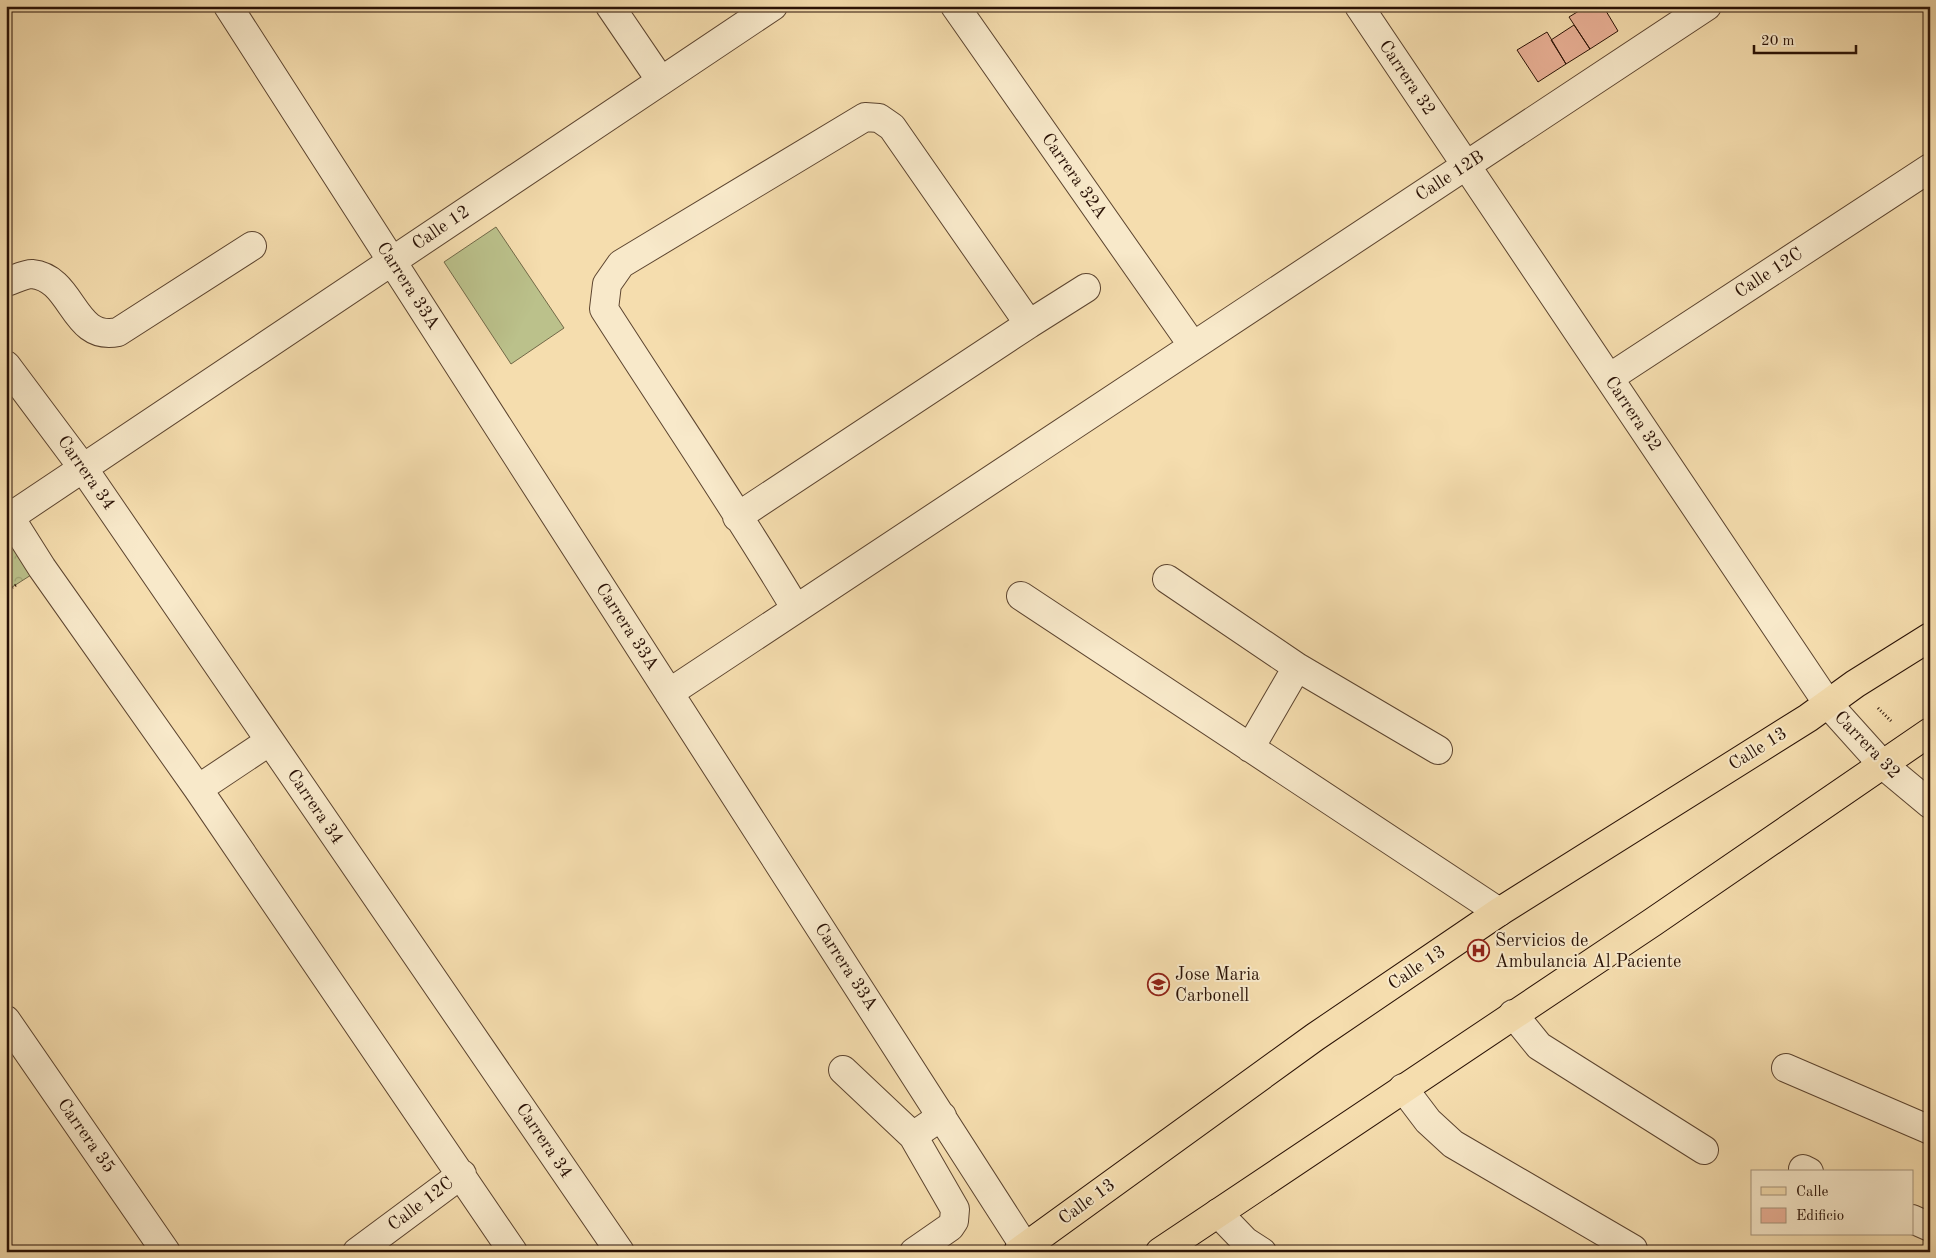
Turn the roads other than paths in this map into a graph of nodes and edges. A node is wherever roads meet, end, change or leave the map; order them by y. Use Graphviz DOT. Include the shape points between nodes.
graph roads {
  1 [pos="228,6"];
  2 [pos="610,6"];
  3 [pos="773,6"];
  4 [pos="955,6"];
  5 [pos="1359,6"];
  6 [pos="1707,6"];
  7 [pos="661,81"];
  8 [pos="1466,165"];
  9 [pos="1930,168"];
  10 [pos="252,246"];
  11 [pos="392,261"];
  12 [pos="6,282"];
  13 [pos="1086,288"];
  14 [pos="1029,324"];
  15 [pos="1193,346"];
  16 [pos="6,365"];
  17 [pos="1609,378"];
  18 [pos="84,468"];
  19 [pos="8,514"];
  20 [pos="737,518"];
  21 [pos="1167,579"];
  22 [pos="1021,596"];
  23 [pos="796,609"];
  24 [pos="1930,637"];
  25 [pos="1297,667"];
  26 [pos="669,693"];
  27 [pos="1828,704"];
  28 [pos="1921,738"];
  29 [pos="270,742"];
  30 [pos="1250,748"];
  31 [pos="1438,750"];
  32 [pos="1882,764"];
  33 [pos="198,789"];
  34 [pos="1930,804"];
  35 [pos="1499,912"];
  36 [pos="1513,1014"];
  37 [pos="6,1020"];
  38 [pos="1786,1068"];
  39 [pos="843,1070"];
  40 [pos="1403,1088"];
  41 [pos="942,1116"];
  42 [pos="1930,1130"];
  43 [pos="913,1136"];
  44 [pos="1704,1150"];
  45 [pos="462,1174"];
  46 [pos="1218,1213"];
  47 [pos="1914,1220"];
  48 [pos="1930,1228"];
  49 [pos="1022,1249"];
  50 [pos="1633,1249"];
  51 [pos="166,1252"];
  52 [pos="357,1252"];
  53 [pos="513,1252"];
  54 [pos="620,1252"];
  55 [pos="914,1252"];
  56 [pos="1160,1252"];
  57 [pos="1262,1252"];
  1 -- 11 [label="street, Carrera 33A"];
  2 -- 7 [label="street"];
  3 -- 7 [label="street, Calle 12"];
  4 -- 15 [label="street, Carrera 32A"];
  5 -- 8 [label="street, Carrera 32"];
  6 -- 8 [label="street, Calle 12B"];
  7 -- 11 [label="street, Calle 12"];
  8 -- 15 [label="street, Calle 12B"];
  8 -- 17 [label="street, Carrera 32"];
  9 -- 17 [label="street, Calle 12C"];
  10 -- 12 [label="street" via="118,332 105,335 90,330 55,283 31,274"];
  11 -- 18 [label="street, Calle 12"];
  11 -- 26 [label="street, Carrera 33A"];
  13 -- 14 [label="street"];
  14 -- 20 [label="street"];
  14 -- 20 [label="street" via="892,127 879,118 865,117 621,264 607,284 604,309"];
  15 -- 23 [label="street, Calle 12B"];
  16 -- 18 [label="street, Carrera 34"];
  17 -- 27 [label="street, Carrera 32"];
  18 -- 19 [label="street, Calle 12"];
  18 -- 29 [label="street, Carrera 34"];
  19 -- 33 [label="street" via="42,568"];
  20 -- 23 [label="street"];
  21 -- 25 [label="street"];
  22 -- 30 [label="street"];
  23 -- 26 [label="street, Calle 12B"];
  24 -- 27 [label="main road, Calle 13"];
  25 -- 30 [label="street"];
  25 -- 31 [label="street"];
  26 -- 41 [label="street, Carrera 33A"];
  27 -- 32 [label="street, Carrera 32"];
  27 -- 35 [label="main road, Calle 13"];
  28 -- 32 [label="main road"];
  29 -- 33 [label="street"];
  29 -- 54 [label="street, Carrera 34"];
  30 -- 35 [label="street"];
  32 -- 34 [label="street, Carrera 32"];
  32 -- 36 [label="main road"];
  33 -- 45 [label="street"];
  35 -- 49 [label="main road, Calle 13" via="1315,1036"];
  36 -- 40 [label="main road"];
  36 -- 44 [label="street" via="1539,1046"];
  37 -- 51 [label="street, Carrera 35"];
  38 -- 42 [label="street"];
  39 -- 43 [label="street"];
  40 -- 46 [label="main road"];
  40 -- 50 [label="street" via="1428,1121 1453,1144"];
  41 -- 43 [label="street"];
  41 -- 49 [label="street, Carrera 33A"];
  43 -- 55 [label="street" via="955,1209 950,1227"];
  45 -- 52 [label="street, Calle 12C"];
  45 -- 53 [label="street"];
  46 -- 56 [label="main road"];
  46 -- 57 [label="street" via="1245,1242"];
  47 -- 48 [label="street"];
}
